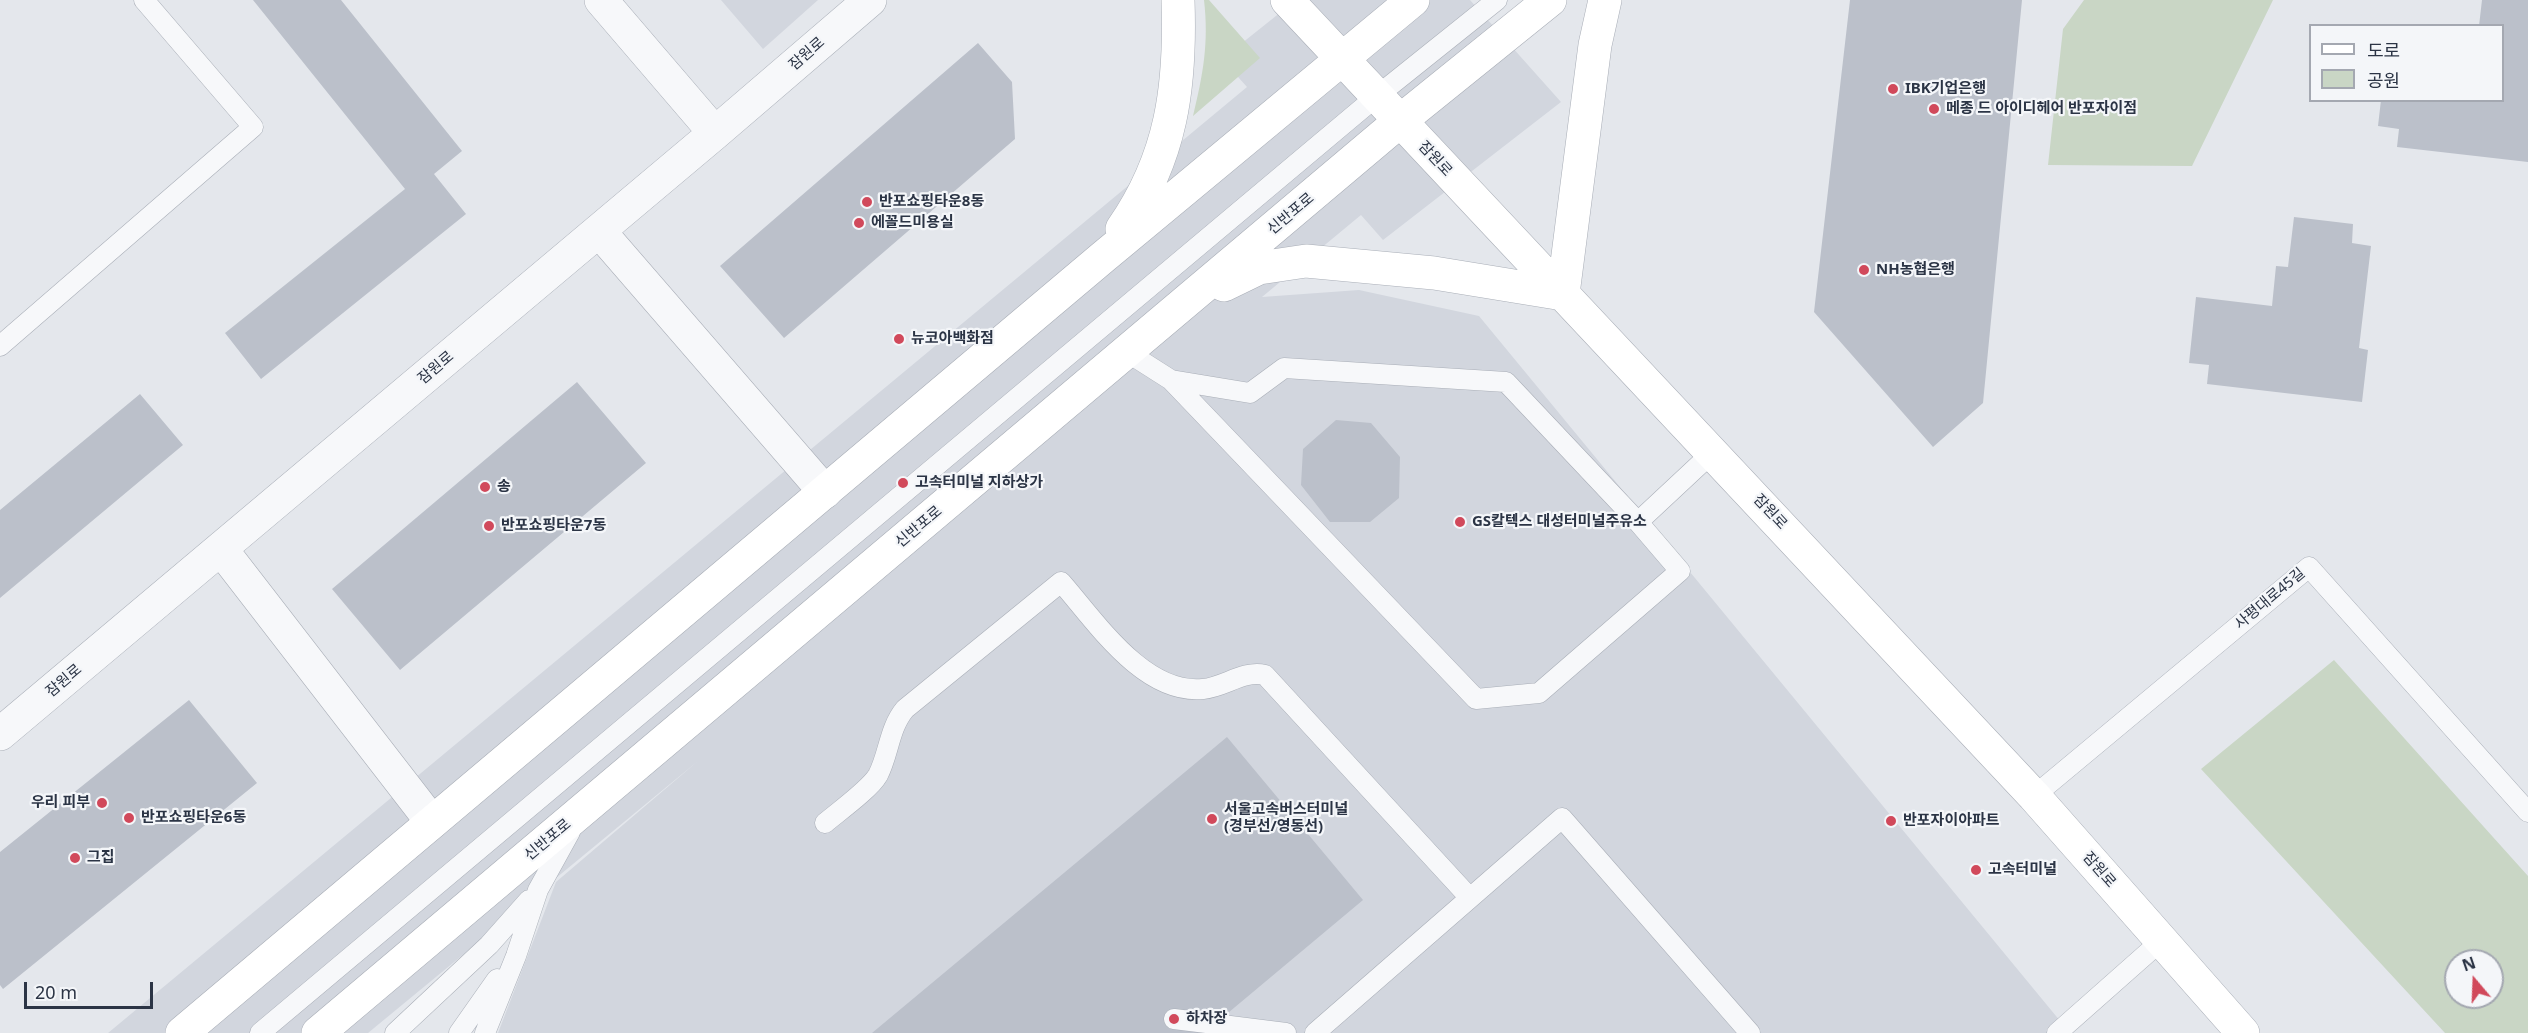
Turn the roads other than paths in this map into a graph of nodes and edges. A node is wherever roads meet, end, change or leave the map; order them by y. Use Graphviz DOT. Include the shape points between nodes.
graph roads {
  1 [pos="144,0"];
  2 [pos="601,0"];
  3 [pos="870,0"];
  4 [pos="1178,0"];
  5 [pos="1287,0"];
  6 [pos="1413,0"];
  7 [pos="1497,0"];
  8 [pos="1550,0"];
  9 [pos="1605,0"];
  10 [pos="1341,58"];
  11 [pos="1377,96"];
  12 [pos="1400,121"];
  13 [pos="715,133"];
  14 [pos="599,231"];
  15 [pos="1102,258"];
  16 [pos="1563,294"];
  17 [pos="0,346"];
  18 [pos="1132,348"];
  19 [pos="1171,380"];
  20 [pos="1713,452"];
  21 [pos="825,492"];
  22 [pos="1638,522"];
  23 [pos="221,549"];
  24 [pos="0,734"];
  25 [pos="2034,796"];
  26 [pos="584,809"];
  27 [pos="2528,812"];
  28 [pos="432,822"];
  29 [pos="825,823"];
  30 [pos="538,890"];
  31 [pos="1470,898"];
  32 [pos="2161,941"];
  33 [pos="519,945"];
  34 [pos="1174,1018"];
  35 [pos="191,1027"];
  36 [pos="260,1033"];
  37 [pos="318,1033"];
  38 [pos="395,1033"];
  39 [pos="459,1033"];
  40 [pos="485,1033"];
  41 [pos="1286,1033"];
  42 [pos="1315,1033"];
  43 [pos="1750,1033"];
  44 [pos="2057,1033"];
  45 [pos="2243,1033"];
  1 -- 17 [label="lane" via="253,127"];
  2 -- 13 [label="street"];
  3 -- 13 [label="street, 잠원로"];
  4 -- 15 [label="main road" via="1175,91 1164,148 1137,207"];
  5 -- 10 [label="main road, 잠원로"];
  6 -- 10 [label="main road"];
  7 -- 11 [label="lane"];
  8 -- 12 [label="main road, 신반포로"];
  9 -- 16 [label="main road" via="1595,45"];
  10 -- 11 [label="main road, 잠원로"];
  10 -- 15 [label="main road"];
  11 -- 12 [label="main road, 잠원로"];
  11 -- 36 [label="lane"];
  12 -- 16 [label="main road, 잠원로"];
  12 -- 18 [label="main road, 신반포로"];
  13 -- 14 [label="street, 잠원로"];
  14 -- 21 [label="street"];
  14 -- 23 [label="street, 잠원로"];
  15 -- 21 [label="main road"];
  16 -- 18 [label="main road" via="1434,273 1295,261 1265,266 1234,279"];
  16 -- 20 [label="main road, 잠원로"];
  18 -- 19 [label="lane"];
  18 -- 26 [label="main road, 신반포로"];
  19 -- 22 [label="lane" via="1250,393 1284,368 1506,382"];
  19 -- 22 [label="lane" via="1476,699 1539,693 1680,571"];
  20 -- 22 [label="lane"];
  20 -- 25 [label="main road, 잠원로"];
  21 -- 28 [label="main road"];
  23 -- 24 [label="street, 잠원로"];
  23 -- 28 [label="street"];
  25 -- 27 [label="lane, 사평대로45길" via="2309,567"];
  25 -- 32 [label="main road, 잠원로"];
  26 -- 30 [label="lane"];
  26 -- 37 [label="main road, 신반포로"];
  28 -- 35 [label="main road"];
  29 -- 31 [label="lane" via="876,778 905,709 1061,582 1132,662 1162,683 1202,689 1251,673 1274,682"];
  30 -- 33 [label="lane"];
  30 -- 38 [label="lane" via="489,945"];
  31 -- 42 [label="lane"];
  31 -- 43 [label="lane" via="1562,818"];
  32 -- 44 [label="lane"];
  32 -- 45 [label="main road, 잠원로"];
  33 -- 39 [label="lane"];
  33 -- 40 [label="lane"];
  34 -- 41 [label="lane"];
}
